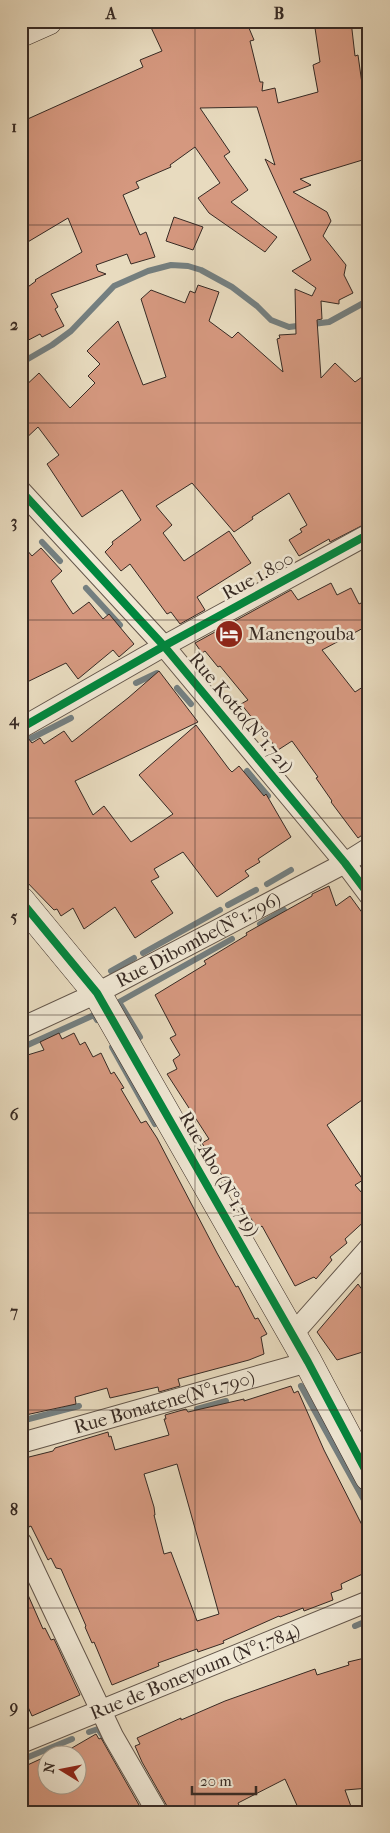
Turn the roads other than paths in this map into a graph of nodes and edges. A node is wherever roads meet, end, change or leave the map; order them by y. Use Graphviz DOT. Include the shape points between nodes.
graph roads {
  1 [pos="48,21"];
  2 [pos="21,33"];
  3 [pos="21,490"];
  4 [pos="366,540"];
  5 [pos="164,646"];
  6 [pos="21,728"];
  7 [pos="369,848"];
  8 [pos="345,863"];
  9 [pos="369,895"];
  10 [pos="21,900"];
  11 [pos="97,993"];
  12 [pos="21,1028"];
  13 [pos="369,1248"];
  14 [pos="292,1336"];
  15 [pos="308,1362"];
  16 [pos="21,1442"];
  17 [pos="369,1476"];
  18 [pos="21,1542"];
  19 [pos="369,1601"];
  20 [pos="102,1710"];
  21 [pos="21,1743"];
  22 [pos="157,1812"];
  1 -- 2 [label="street"];
  3 -- 5 [label="street, Rue Kotto(N°1.721)"];
  4 -- 5 [label="street, Rue 1.800"];
  5 -- 6 [label="street, Rue 1.800"];
  5 -- 8 [label="street, Rue Kotto(N°1.721)"];
  7 -- 8 [label="street, Rue Dibombe(N°1.796)"];
  8 -- 9 [label="street, Rue Kotto(N°1.721)"];
  8 -- 11 [label="street, Rue Dibombe(N°1.796)"];
  10 -- 11 [label="street, Rue Abo (N°1.719)"];
  11 -- 12 [label="street, Rue Dibombe(N°1.796)"];
  11 -- 14 [label="street, Rue Abo (N°1.719)"];
  13 -- 14 [label="street"];
  14 -- 15 [label="street, Rue Abo (N°1.719)"];
  15 -- 16 [label="street, Rue Bonatene(N°1.790)"];
  15 -- 17 [label="street, Rue Abo (N°1.719)"];
  18 -- 20 [label="street"];
  19 -- 20 [label="street, Rue de Boneyoum (N°1.784)"];
  20 -- 21 [label="street, Rue de Boneyoum (N°1.784)"];
  20 -- 22 [label="street"];
}
